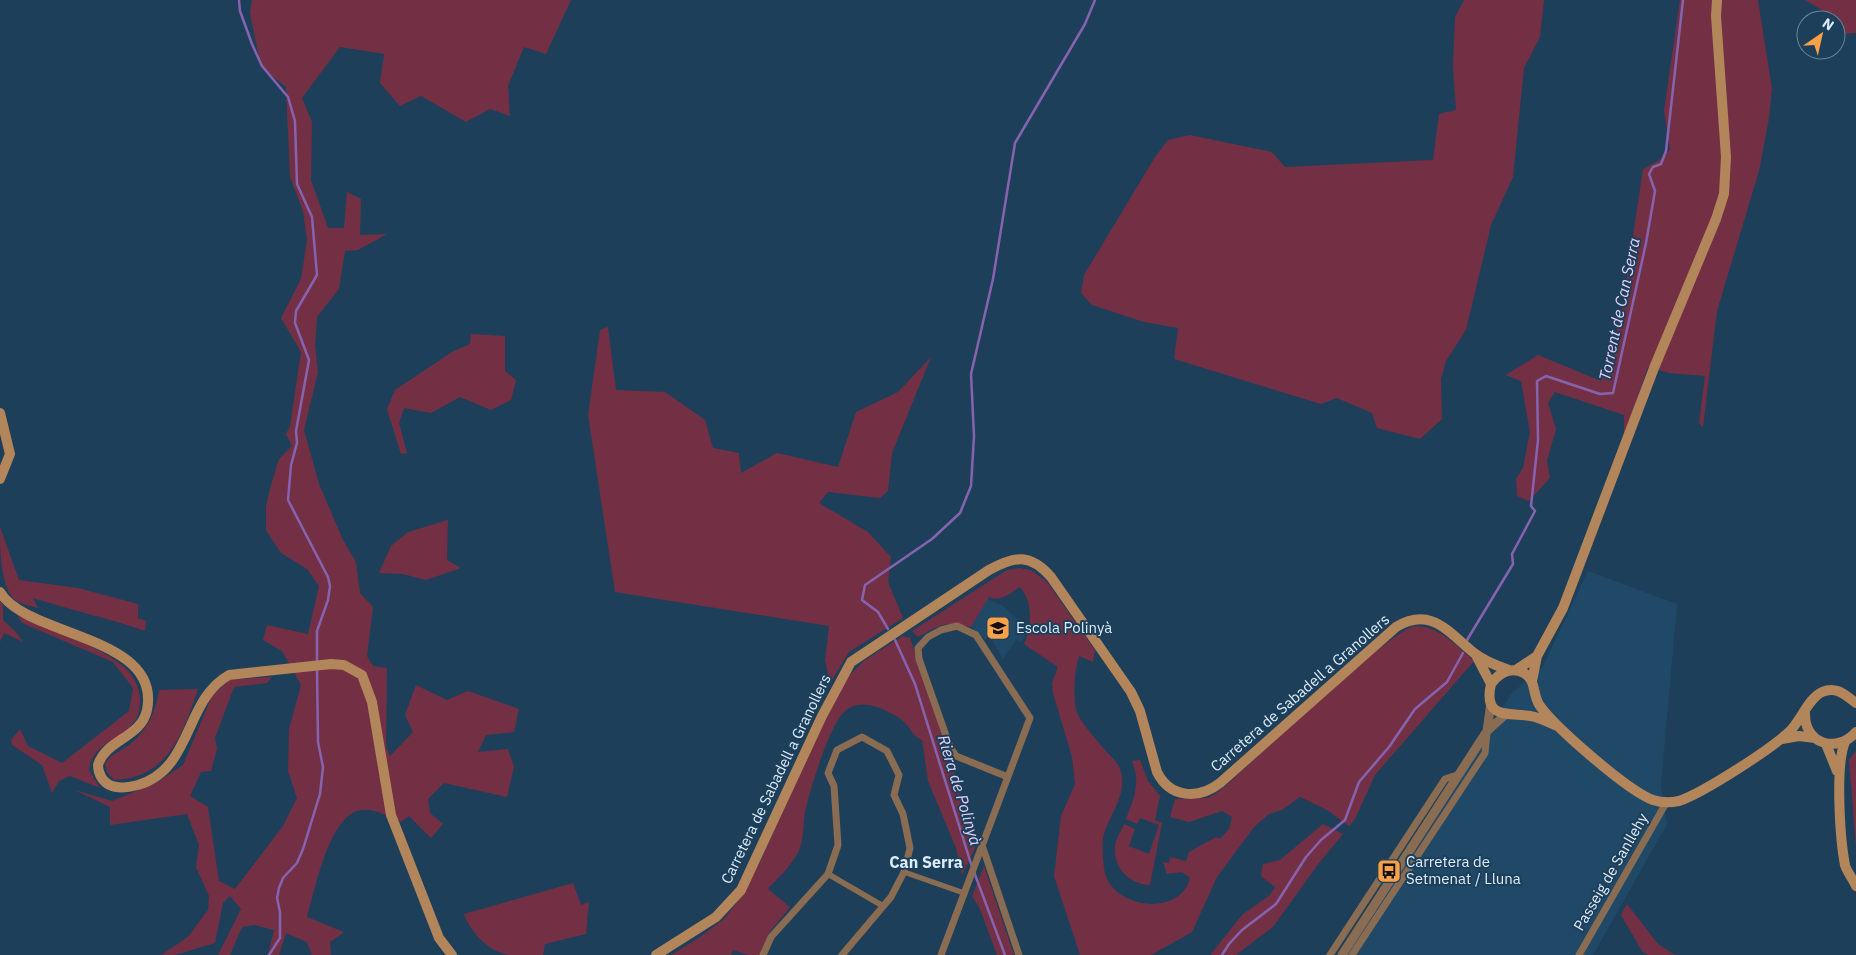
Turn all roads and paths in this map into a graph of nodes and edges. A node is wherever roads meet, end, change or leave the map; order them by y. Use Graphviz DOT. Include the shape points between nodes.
graph roads {
  1 [pos="1717,0"];
  2 [pos="0,413"];
  3 [pos="0,479"];
  4 [pos="0,592"];
  5 [pos="1475,654"];
  6 [pos="1537,656"];
  7 [pos="1512,670"];
  8 [pos="1532,681"];
  9 [pos="1491,684"];
  10 [pos="1535,695"];
  11 [pos="1491,701"];
  12 [pos="1855,703"];
  13 [pos="1806,713"];
  14 [pos="1521,714"];
  15 [pos="1505,715"];
  16 [pos="1557,726"];
  17 [pos="1487,731"];
  18 [pos="1856,732"];
  19 [pos="1816,738"];
  20 [pos="1781,739"];
  21 [pos="1846,742"];
  22 [pos="1826,744"];
  23 [pos="1457,775"];
  24 [pos="1008,777"];
  25 [pos="1839,777"];
  26 [pos="1666,803"];
  27 [pos="982,845"];
  28 [pos="904,872"];
  29 [pos="828,874"];
  30 [pos="1856,886"];
  31 [pos="964,893"];
  32 [pos="883,906"];
  33 [pos="452,955"];
  34 [pos="656,955"];
  35 [pos="764,955"];
  36 [pos="842,955"];
  37 [pos="941,955"];
  38 [pos="1019,955"];
  39 [pos="1330,955"];
  40 [pos="1342,955"];
  41 [pos="1352,955"];
  42 [pos="1579,955"];
  1 -- 6 [label="main road" via="1726,157 1724,194 1563,608"];
  2 -- 3 [label="main road" via="10,454"];
  4 -- 33 [label="main road" via="16,608 116,653 142,678 148,701 145,716 135,731 106,751 98,765 105,782 116,787 141,784 166,768 179,753 206,695 228,675 331,664 344,665 362,674 372,702 391,815 439,938"];
  5 -- 7 [label="main road"];
  5 -- 9 [label="main road"];
  5 -- 34 [label="main road, Carretera de Sabadell a Granollers" via="1451,633 1429,620 1420,618 1402,623 1220,783 1202,793 1186,794 1169,788 1161,780 1131,692 1051,577 1038,564 1025,559 1004,562 851,662 822,716 741,890 716,917"];
  6 -- 7 [label="main road"];
  6 -- 8 [label="main road"];
  7 -- 8 [label="main road" via="1525,674"];
  7 -- 9 [label="main road" via="1500,674"];
  8 -- 10 [label="main road"];
  9 -- 11 [label="main road"];
  10 -- 14 [label="main road" via="1532,705"];
  10 -- 16 [label="main road"];
  11 -- 15 [label="main road" via="1494,708"];
  11 -- 17 [label="street"];
  12 -- 13 [label="main road" via="1842,692 1828,691 1812,700"];
  13 -- 19 [label="main road" via="1806,726"];
  13 -- 20 [label="main road"];
  14 -- 15 [label="main road"];
  14 -- 16 [label="main road"];
  15 -- 17 [label="street"];
  16 -- 26 [label="main road" via="1630,788 1647,798"];
  17 -- 23 [label="street"];
  17 -- 41 [label="street" via="1485,753"];
  18 -- 21 [label="main road"];
  19 -- 20 [label="main road"];
  19 -- 22 [label="main road"];
  20 -- 26 [label="main road" via="1696,794"];
  21 -- 22 [label="main road"];
  21 -- 25 [label="main road"];
  22 -- 25 [label="main road"];
  23 -- 39 [label="street" via="1445,779"];
  23 -- 40 [label="street"];
  24 -- 24 [label="street" via="1030,718 976,635 957,626 928,636 918,648 919,659 950,747 956,756"];
  24 -- 27 [label="street"];
  25 -- 30 [label="main road" via="1846,866"];
  26 -- 42 [label="street, Passeig de Sanllehy"];
  27 -- 31 [label="street"];
  27 -- 38 [label="street"];
  28 -- 29 [label="street" via="910,848 903,814 894,795 899,775 887,751 862,736 837,750 828,773 834,786 838,845"];
  28 -- 31 [label="street"];
  28 -- 32 [label="street"];
  29 -- 32 [label="street"];
  29 -- 35 [label="street" via="771,936"];
  31 -- 37 [label="street"];
  32 -- 36 [label="street"];
}
